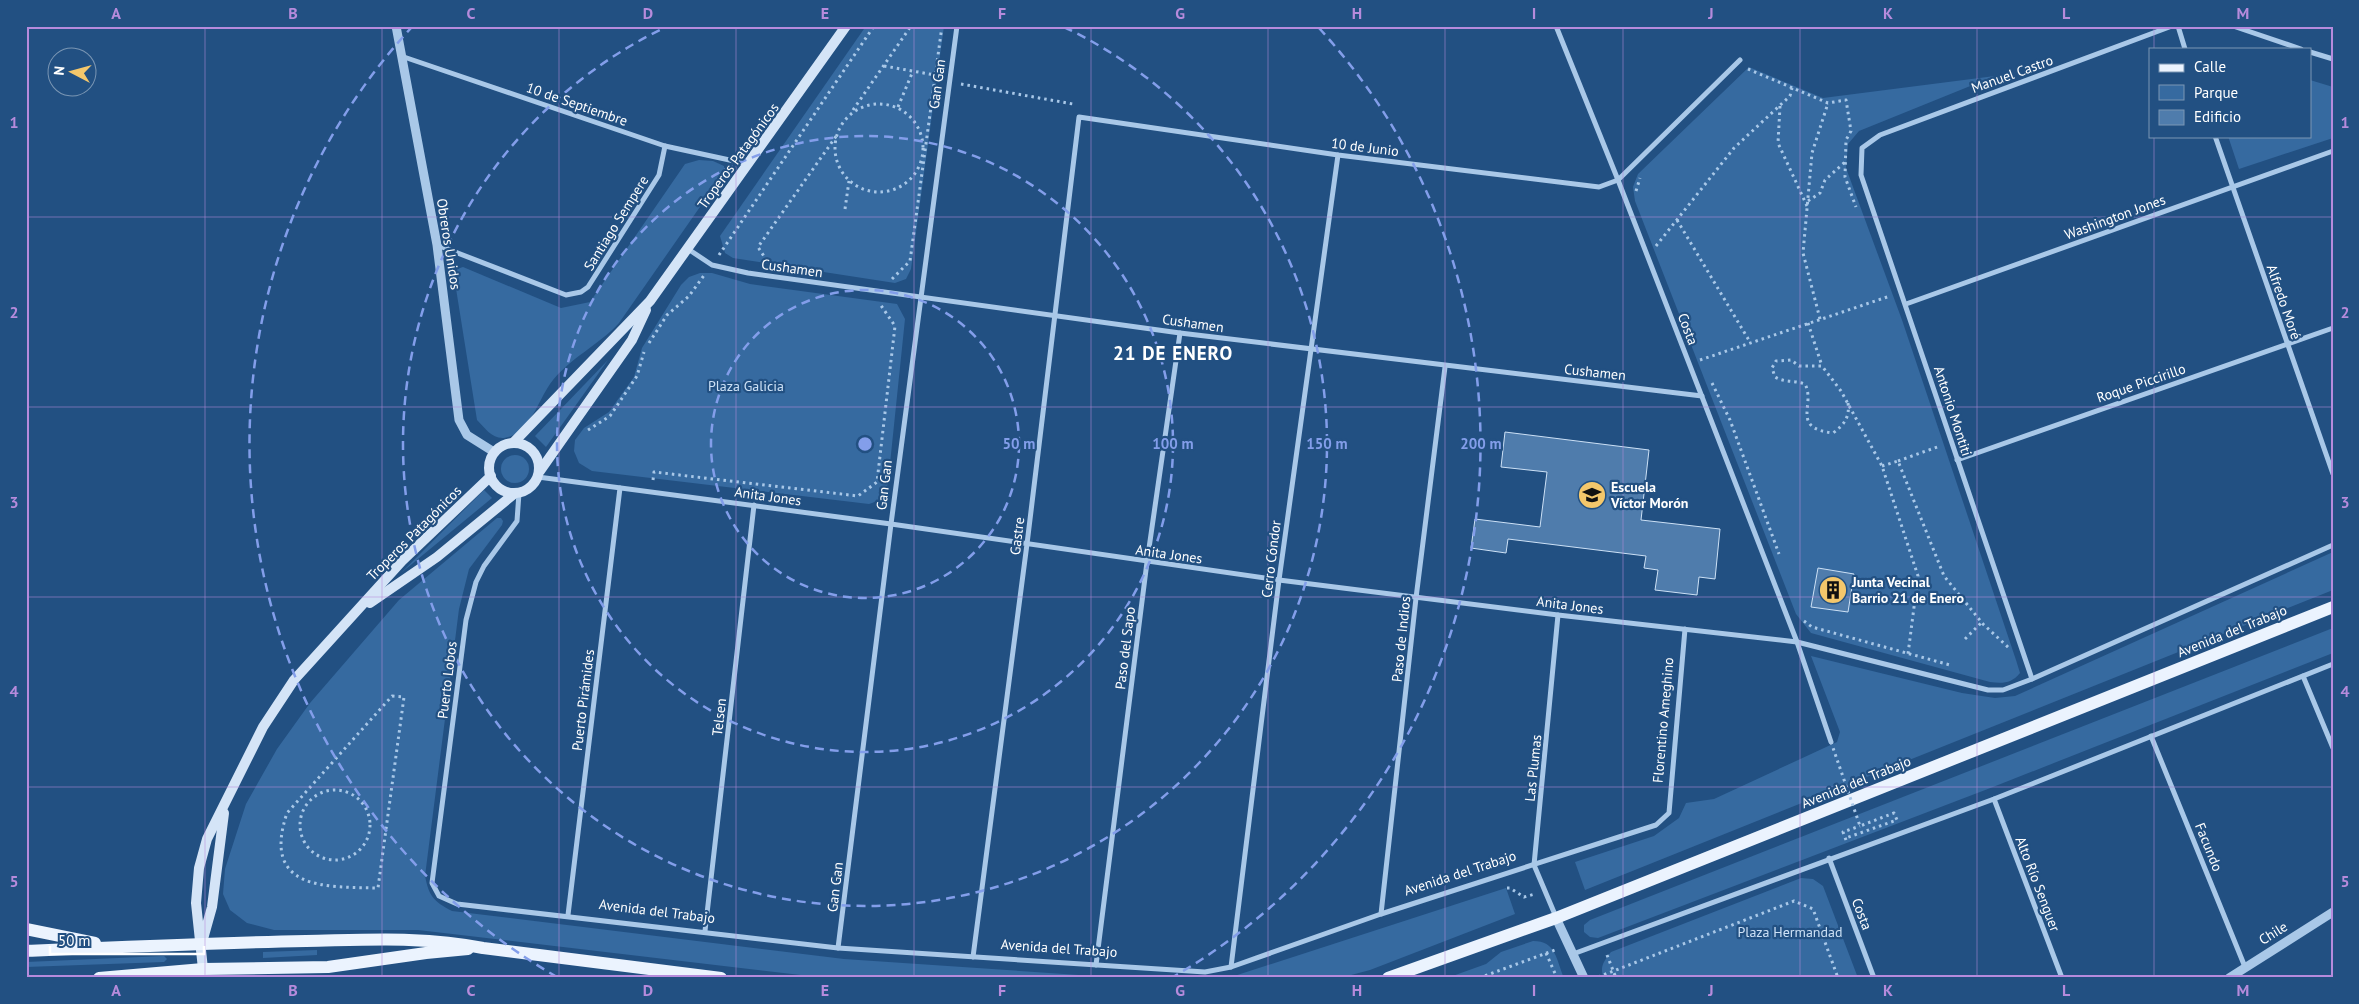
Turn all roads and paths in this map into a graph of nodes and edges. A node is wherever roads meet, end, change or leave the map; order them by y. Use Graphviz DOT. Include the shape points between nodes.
graph roads {
  1 [pos="396,26"];
  2 [pos="874,26"];
  3 [pos="911,26"];
  4 [pos="942,26"];
  5 [pos="957,26"];
  6 [pos="1556,26"];
  7 [pos="2172,26"];
  8 [pos="2178,26"];
  9 [pos="2233,26"];
  10 [pos="844,27"];
  11 [pos="2185,48"];
  12 [pos="2298,48"];
  13 [pos="2312,53"];
  14 [pos="400,56"];
  15 [pos="2333,59"];
  16 [pos="1738,62"];
  17 [pos="884,66"];
  18 [pos="1750,70"];
  19 [pos="913,71"];
  20 [pos="935,75"];
  21 [pos="1743,77"];
  22 [pos="948,82"];
  23 [pos="1792,88"];
  24 [pos="1828,103"];
  25 [pos="1780,105"];
  26 [pos="898,107"];
  27 [pos="852,112"];
  28 [pos="1079,117"];
  29 [pos="837,135"];
  30 [pos="2216,138"];
  31 [pos="665,146"];
  32 [pos="1862,148"];
  33 [pos="2333,151"];
  34 [pos="924,154"];
  35 [pos="1338,155"];
  36 [pos="1845,162"];
  37 [pos="748,164"];
  38 [pos="1642,173"];
  39 [pos="849,180"];
  40 [pos="1618,180"];
  41 [pos="2232,186"];
  42 [pos="1636,193"];
  43 [pos="1808,201"];
  44 [pos="1807,206"];
  45 [pos="845,209"];
  46 [pos="1859,215"];
  47 [pos="1677,220"];
  48 [pos="1653,237"];
  49 [pos="437,246"];
  50 [pos="1656,246"];
  51 [pos="688,249"];
  52 [pos="1660,254"];
  53 [pos="1648,256"];
  54 [pos="775,263"];
  55 [pos="712,265"];
  56 [pos="714,276"];
  57 [pos="883,278"];
  58 [pos="1884,287"];
  59 [pos="1888,296"];
  60 [pos="920,297"];
  61 [pos="870,301"];
  62 [pos="650,302"];
  63 [pos="1906,304"];
  64 [pos="1891,306"];
  65 [pos="1056,315"];
  66 [pos="1820,319"];
  67 [pos="1808,323"];
  68 [pos="2333,328"];
  69 [pos="1180,333"];
  70 [pos="1750,342"];
  71 [pos="2286,344"];
  72 [pos="1310,349"];
  73 [pos="1698,350"];
  74 [pos="1701,359"];
  75 [pos="1690,364"];
  76 [pos="1822,366"];
  77 [pos="1446,367"];
  78 [pos="1705,368"];
  79 [pos="1709,376"];
  80 [pos="1702,396"];
  81 [pos="1848,403"];
  82 [pos="585,432"];
  83 [pos="1937,437"];
  84 [pos="1952,442"];
  85 [pos="513,443"];
  86 [pos="1940,446"];
  87 [pos="494,452"];
  88 [pos="1944,455"];
  89 [pos="1957,460"];
  90 [pos="1898,461"];
  91 [pos="1882,466"];
  92 [pos="539,474"];
  93 [pos="2333,474"];
  94 [pos="491,476"];
  95 [pos="620,488"];
  96 [pos="651,492"];
  97 [pos="517,493"];
  98 [pos="754,505"];
  99 [pos="890,524"];
  100 [pos="1027,544"];
  101 [pos="2333,545"];
  102 [pos="1780,557"];
  103 [pos="1147,562"];
  104 [pos="1279,580"];
  105 [pos="1416,598"];
  106 [pos="2333,607"];
  107 [pos="359,610"];
  108 [pos="1800,612"];
  109 [pos="1558,615"];
  110 [pos="1982,622"];
  111 [pos="1685,629"];
  112 [pos="1965,639"];
  113 [pos="2009,640"];
  114 [pos="1797,642"];
  115 [pos="1908,654"];
  116 [pos="2333,664"];
  117 [pos="1953,666"];
  118 [pos="1906,670"];
  119 [pos="2303,676"];
  120 [pos="2032,679"];
  121 [pos="2151,736"];
  122 [pos="1831,742"];
  123 [pos="2333,748"];
  124 [pos="230,790"];
  125 [pos="304,794"];
  126 [pos="1994,799"];
  127 [pos="310,802"];
  128 [pos="1669,813"];
  129 [pos="1860,826"];
  130 [pos="1843,832"];
  131 [pos="1846,838"];
  132 [pos="1829,858"];
  133 [pos="1534,865"];
  134 [pos="432,882"];
  135 [pos="2333,912"];
  136 [pos="1381,914"];
  137 [pos="568,915"];
  138 [pos="1556,918"];
  139 [pos="26,929"];
  140 [pos="705,932"];
  141 [pos="202,943"];
  142 [pos="120,947"];
  143 [pos="483,948"];
  144 [pos="838,948"];
  145 [pos="26,951"];
  146 [pos="1546,953"];
  147 [pos="1573,954"];
  148 [pos="973,957"];
  149 [pos="1096,965"];
  150 [pos="1231,966"];
  151 [pos="2245,967"];
  152 [pos="203,969"];
  153 [pos="99,978"];
  154 [pos="721,978"];
  155 [pos="1388,978"];
  156 [pos="1557,978"];
  157 [pos="1584,978"];
  158 [pos="1595,978"];
  159 [pos="1838,978"];
  160 [pos="1874,978"];
  161 [pos="2062,978"];
  162 [pos="2229,978"];
  1 -- 14 [label="street, Obreros Unidos"];
  2 -- 55 [label="path"];
  3 -- 17 [label="path"];
  4 -- 20 [label="path"];
  5 -- 22 [label="street, Gan Gan"];
  6 -- 40 [label="street, Costa"];
  7 -- 32 [label="street, Manuel Castro" via="1880,135"];
  8 -- 11 [label="street"];
  9 -- 12 [label="street"];
  10 -- 37 [label="main road, Troperos Patagónicos"];
  13 -- 15 [label="street"];
  14 -- 31 [label="street, 10 de Septiembre"];
  14 -- 49 [label="street, Obreros Unidos"];
  16 -- 18 [label="path"];
  16 -- 40 [label="street, 10 de Junio"];
  17 -- 19 [label="path"];
  17 -- 27 [label="path"];
  18 -- 21 [label="path"];
  18 -- 23 [label="path"];
  19 -- 20 [label="path"];
  19 -- 26 [label="path"];
  20 -- 34 [label="path"];
  22 -- 28 [label="path" via="1073,104"];
  22 -- 60 [label="street, Gan Gan"];
  23 -- 24 [label="path"];
  23 -- 25 [label="path" via="1790,96"];
  24 -- 36 [label="path" via="1846,100 1851,131 1846,140"];
  24 -- 43 [label="path" via="1812,153"];
  25 -- 44 [label="path" via="1778,143"];
  25 -- 47 [label="path" via="1734,148"];
  26 -- 27 [label="path" via="880,103 865,105"];
  26 -- 34 [label="path" via="918,125"];
  27 -- 29 [label="path"];
  28 -- 35 [label="street, 10 de Junio"];
  28 -- 65 [label="street, Gastre"];
  29 -- 39 [label="path" via="835,151 838,165"];
  29 -- 54 [label="path" via="758,247 765,261"];
  30 -- 41 [label="street, Alfredo Moré"];
  31 -- 37 [label="street, 10 de Septiembre"];
  31 -- 49 [label="street, Santiago Sempere" via="659,175 588,287 566,295"];
  32 -- 63 [label="street, Antonio Montiti" via="1861,175"];
  33 -- 41 [label="street, Washington Jones"];
  34 -- 39 [label="path" via="919,169 898,188 870,192"];
  34 -- 57 [label="path" via="910,261 893,280"];
  35 -- 40 [label="street, 10 de Junio" via="1599,188"];
  35 -- 72 [label="street, Cerro Cóndor"];
  36 -- 43 [label="path" via="1825,180 1820,193"];
  36 -- 46 [label="path" via="1845,177"];
  37 -- 51 [label="main road, Troperos Patagónicos"];
  38 -- 42 [label="path"];
  39 -- 45 [label="path"];
  40 -- 53 [label="street, Costa"];
  41 -- 63 [label="street, Washington Jones"];
  41 -- 71 [label="street, Alfredo Moré"];
  43 -- 44 [label="path"];
  44 -- 66 [label="path" via="1803,253"];
  47 -- 50 [label="path"];
  47 -- 70 [label="path"];
  48 -- 50 [label="path"];
  49 -- 87 [label="street, Obreros Unidos" via="459,420 467,435"];
  50 -- 52 [label="path"];
  50 -- 53 [label="path"];
  51 -- 55 [label="street, Cushamen"];
  51 -- 62 [label="main road, Troperos Patagónicos"];
  53 -- 75 [label="street, Costa"];
  55 -- 60 [label="street, Cushamen"];
  56 -- 82 [label="path" via="706,273 690,296 666,315 643,352 637,376 610,416"];
  58 -- 59 [label="path"];
  59 -- 64 [label="path"];
  59 -- 66 [label="path"];
  60 -- 65 [label="street, Cushamen"];
  60 -- 99 [label="street, Gan Gan"];
  61 -- 96 [label="path" via="880,303 896,326 877,482 858,496 654,472"];
  62 -- 85 [label="main road, Troperos Patagónicos"];
  62 -- 92 [label="main road, Troperos Patagónicos" via="632,340"];
  63 -- 84 [label="street, Antonio Montiti"];
  65 -- 69 [label="street, Cushamen"];
  65 -- 100 [label="street, Gastre"];
  66 -- 67 [label="path"];
  67 -- 70 [label="path"];
  67 -- 76 [label="path"];
  68 -- 71 [label="street, Roque Piccirillo"];
  69 -- 72 [label="street, Cushamen"];
  69 -- 103 [label="street, Paso del Sapo"];
  70 -- 74 [label="path"];
  71 -- 89 [label="street, Roque Piccirillo"];
  71 -- 93 [label="street, Alfredo Moré"];
  72 -- 77 [label="street, Cushamen"];
  72 -- 104 [label="street, Cerro Cóndor"];
  73 -- 74 [label="path"];
  74 -- 75 [label="path"];
  74 -- 78 [label="path"];
  75 -- 80 [label="street, Costa"];
  76 -- 81 [label="path"];
  76 -- 81 [label="path" via="1799,366 1783,359 1776,360 1772,368 1775,377 1783,382 1805,384 1809,391 1805,410 1807,418 1812,427 1822,432 1833,433 1842,427 1848,418"];
  77 -- 80 [label="street, Cushamen"];
  77 -- 105 [label="street, Paso de Indios"];
  79 -- 102 [label="path" via="1730,420"];
  80 -- 114 [label="street, Costa"];
  81 -- 91 [label="path"];
  83 -- 86 [label="path"];
  84 -- 86 [label="path"];
  84 -- 89 [label="street, Antonio Montiti"];
  85 -- 87 [label="main road, Troperos Patagónicos" via="505,444"];
  85 -- 92 [label="main road" via="530,448 536,454"];
  86 -- 88 [label="path"];
  86 -- 90 [label="path"];
  87 -- 94 [label="main road" via="489,464"];
  89 -- 120 [label="street, Antonio Montiti"];
  90 -- 91 [label="path"];
  90 -- 110 [label="path" via="1944,576"];
  91 -- 115 [label="path" via="1918,576"];
  92 -- 95 [label="street, Anita Jones"];
  92 -- 97 [label="main road, Troperos Patagónicos" via="530,488"];
  94 -- 97 [label="main road" via="498,488"];
  94 -- 107 [label="main road, Troperos Patagónicos" via="402,561"];
  95 -- 96 [label="street, Anita Jones"];
  95 -- 137 [label="street, Puerto Pirámides"];
  96 -- 98 [label="street, Anita Jones"];
  97 -- 107 [label="main road, Troperos Patagónicos" via="437,557"];
  97 -- 134 [label="street, Puerto Lobos" via="517,520 484,566 476,582 466,620"];
  98 -- 99 [label="street, Anita Jones"];
  98 -- 140 [label="street, Telsen"];
  99 -- 100 [label="street, Anita Jones"];
  99 -- 144 [label="street, Gan Gan"];
  100 -- 103 [label="street, Anita Jones"];
  100 -- 148 [label="street, Gastre"];
  101 -- 120 [label="street"];
  103 -- 104 [label="street, Anita Jones"];
  103 -- 149 [label="street, Paso del Sapo"];
  104 -- 105 [label="street, Anita Jones"];
  104 -- 150 [label="street, Cerro Cóndor"];
  105 -- 109 [label="street, Anita Jones"];
  105 -- 136 [label="street, Paso de Indios"];
  106 -- 138 [label="main road, Avenida del Trabajo"];
  107 -- 124 [label="main road, Troperos Patagónicos" via="294,680 263,727"];
  108 -- 115 [label="path" via="1803,621 1812,627"];
  109 -- 111 [label="street, Anita Jones"];
  109 -- 133 [label="street, Las Plumas"];
  110 -- 112 [label="path"];
  110 -- 113 [label="path" via="2006,648 2012,650"];
  111 -- 114 [label="street, Anita Jones"];
  111 -- 128 [label="street, Florentino Ameghino"];
  114 -- 118 [label="street"];
  114 -- 122 [label="street, Costa"];
  115 -- 117 [label="path"];
  115 -- 118 [label="path"];
  116 -- 119 [label="street"];
  118 -- 120 [label="street" via="1988,690 2002,690"];
  119 -- 121 [label="street"];
  119 -- 123 [label="street"];
  121 -- 126 [label="street"];
  121 -- 151 [label="street, Facundo"];
  122 -- 129 [label="path, bridge"];
  124 -- 141 [label="main road, Troperos Patagónicos" via="221,825 212,907"];
  124 -- 141 [label="main road, Troperos Patagónicos" via="207,839 199,868 196,903"];
  125 -- 125 [label="path" via="392,696 404,697 378,888 326,887 296,876 287,864 281,832 287,813"];
  125 -- 127 [label="path"];
  126 -- 132 [label="street"];
  126 -- 161 [label="street, Alto Río Senguer"];
  127 -- 127 [label="path" via="319,794 331,791 342,791 358,799 368,813 370,824 369,836 363,846 345,859 328,859 313,852 306,844 301,822"];
  128 -- 133 [label="street, Avenida del Trabajo" via="1656,825"];
  129 -- 130 [label="path"];
  129 -- 131 [label="path, bridge" via="1894,813 1898,820"];
  132 -- 147 [label="street"];
  132 -- 160 [label="street, Costa"];
  133 -- 136 [label="street, Avenida del Trabajo"];
  133 -- 138 [label="street, Las Plumas"];
  134 -- 137 [label="street, Avenida del Trabajo" via="439,896 457,904"];
  135 -- 151 [label="street, Chile"];
  136 -- 150 [label="street, Avenida del Trabajo"];
  137 -- 140 [label="street, Avenida del Trabajo"];
  138 -- 147 [label="street"];
  138 -- 155 [label="main road, Avenida del Trabajo"];
  139 -- 142 [label="main road"];
  140 -- 144 [label="street, Avenida del Trabajo"];
  141 -- 142 [label="main road"];
  141 -- 143 [label="main road" via="399,938 448,941"];
  141 -- 152 [label="main road, Troperos Patagónicos"];
  142 -- 145 [label="main road"];
  143 -- 152 [label="main road" via="328,967"];
  143 -- 154 [label="main road"];
  144 -- 148 [label="street, Avenida del Trabajo"];
  146 -- 156 [label="path"];
  147 -- 157 [label="street"];
  148 -- 149 [label="street, Avenida del Trabajo"];
  149 -- 150 [label="street, Avenida del Trabajo" via="1205,972"];
  151 -- 162 [label="street, Chile"];
  152 -- 153 [label="main road"];
  158 -- 159 [label="path" via="1794,901 1813,909"];
}
